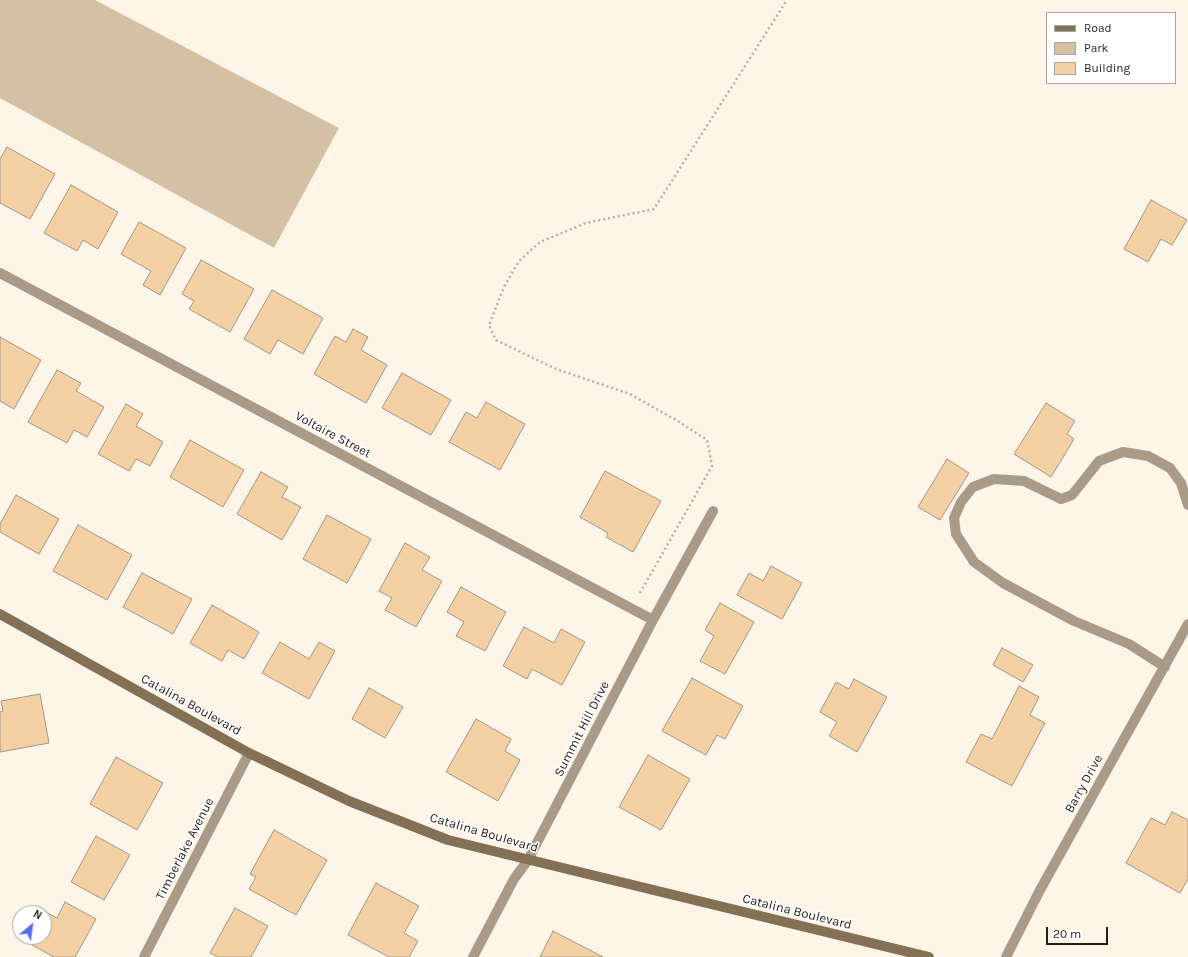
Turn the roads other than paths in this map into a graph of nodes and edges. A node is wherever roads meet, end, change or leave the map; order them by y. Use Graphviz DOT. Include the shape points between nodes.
graph roads {
  1 [pos="0,273"];
  2 [pos="1188,505"];
  3 [pos="713,511"];
  4 [pos="0,614"];
  5 [pos="653,620"];
  6 [pos="1188,624"];
  7 [pos="1165,667"];
  8 [pos="249,753"];
  9 [pos="528,860"];
  10 [pos="144,957"];
  11 [pos="473,957"];
  12 [pos="929,957"];
  13 [pos="1006,957"];
  1 -- 5 [label="street, Voltaire Street"];
  2 -- 7 [label="street" via="1181,483 1170,468 1148,456 1123,452 1100,461 1072,495 1061,499 1024,481 994,479 973,487 961,502 954,518 956,534 974,562 1003,584 1067,618 1129,644"];
  3 -- 5 [label="street, Summit Hill Drive"];
  4 -- 8 [label="street, Catalina Boulevard"];
  5 -- 9 [label="street, Summit Hill Drive"];
  6 -- 7 [label="street, Barry Drive"];
  7 -- 13 [label="street, Barry Drive" via="1040,890"];
  8 -- 9 [label="street, Catalina Boulevard" via="349,801 441,837"];
  8 -- 10 [label="street, Timberlake Avenue"];
  9 -- 11 [label="street, Summit Hill Drive" via="514,879"];
  9 -- 12 [label="street, Catalina Boulevard"];
}
